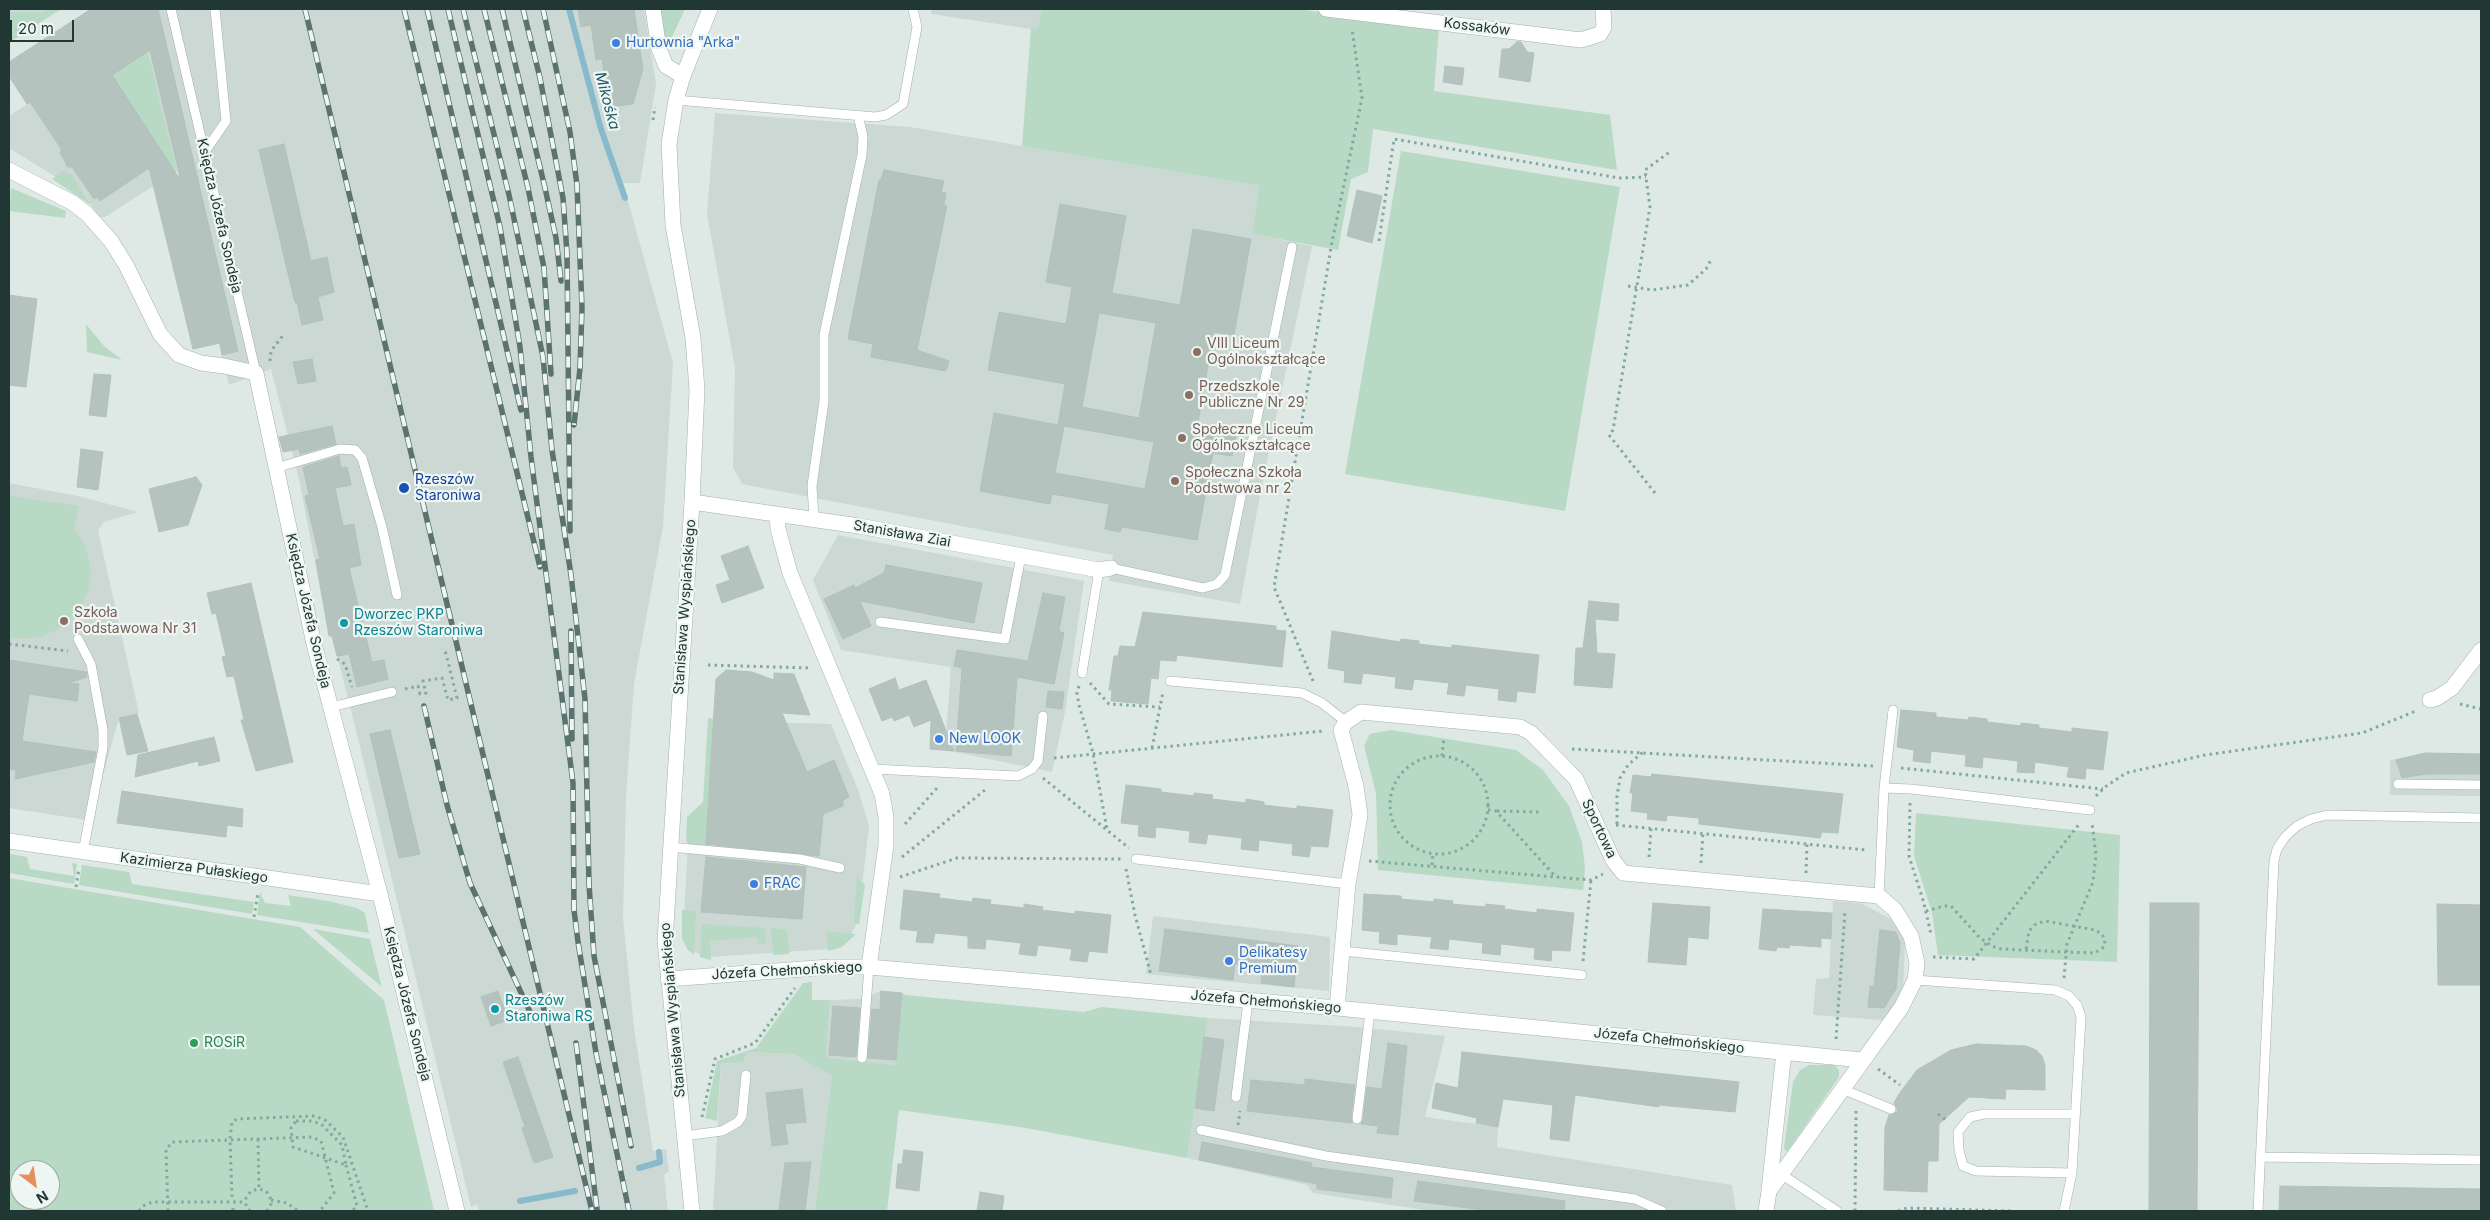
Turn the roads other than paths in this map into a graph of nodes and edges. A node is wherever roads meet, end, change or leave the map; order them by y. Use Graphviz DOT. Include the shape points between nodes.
graph roads {
  1 [pos="171,9"];
  2 [pos="215,9"];
  3 [pos="653,9"];
  4 [pos="710,9"];
  5 [pos="914,9"];
  6 [pos="1326,9"];
  7 [pos="1603,9"];
  8 [pos="683,76"];
  9 [pos="676,100"];
  10 [pos="858,115"];
  11 [pos="204,153"];
  12 [pos="9,170"];
  13 [pos="1292,248"];
  14 [pos="256,373"];
  15 [pos="276,468"];
  16 [pos="692,502"];
  17 [pos="777,514"];
  18 [pos="814,519"];
  19 [pos="1021,556"];
  20 [pos="1105,569"];
  21 [pos="397,595"];
  22 [pos="880,622"];
  23 [pos="78,639"];
  24 [pos="2481,650"];
  25 [pos="1082,673"];
  26 [pos="1170,681"];
  27 [pos="392,692"];
  28 [pos="2430,700"];
  29 [pos="331,707"];
  30 [pos="1893,710"];
  31 [pos="1043,716"];
  32 [pos="1344,726"];
  33 [pos="872,769"];
  34 [pos="2398,784"];
  35 [pos="2481,785"];
  36 [pos="1884,788"];
  37 [pos="2090,810"];
  38 [pos="2481,818"];
  39 [pos="9,841"];
  40 [pos="670,847"];
  41 [pos="81,858"];
  42 [pos="1132,860"];
  43 [pos="840,868"];
  44 [pos="1348,884"];
  45 [pos="380,894"];
  46 [pos="1880,896"];
  47 [pos="1342,951"];
  48 [pos="869,967"];
  49 [pos="1582,975"];
  50 [pos="668,979"];
  51 [pos="1915,980"];
  52 [pos="1248,1000"];
  53 [pos="1337,1008"];
  54 [pos="1370,1012"];
  55 [pos="1784,1052"];
  56 [pos="862,1058"];
  57 [pos="1862,1060"];
  58 [pos="746,1075"];
  59 [pos="1842,1089"];
  60 [pos="1236,1097"];
  61 [pos="1891,1109"];
  62 [pos="2075,1114"];
  63 [pos="1357,1119"];
  64 [pos="1201,1130"];
  65 [pos="691,1135"];
  66 [pos="2261,1157"];
  67 [pos="2481,1160"];
  68 [pos="2072,1173"];
  69 [pos="1781,1174"];
  70 [pos="1769,1191"];
  71 [pos="456,1211"];
  72 [pos="692,1211"];
  73 [pos="1662,1211"];
  74 [pos="1766,1211"];
  75 [pos="1837,1211"];
  76 [pos="2064,1211"];
  77 [pos="2258,1211"];
  1 -- 11 [label="lane, Księdza Józefa Sondeja"];
  2 -- 11 [label="lane" via="226,121"];
  3 -- 8 [label="street" via="659,49 666,66"];
  4 -- 8 [label="street, Stanisława Wyspiańskiego"];
  5 -- 10 [label="lane" via="917,27 903,104 886,115"];
  6 -- 7 [label="street, Kossaków" via="1581,40 1600,34 1604,27"];
  8 -- 9 [label="street, Stanisława Wyspiańskiego"];
  9 -- 10 [label="lane"];
  9 -- 16 [label="street, Stanisława Wyspiańskiego" via="669,182 673,225 693,338 697,390"];
  10 -- 18 [label="lane" via="863,137 862,155 824,335 824,401 812,486"];
  11 -- 14 [label="lane, Księdza Józefa Sondeja"];
  12 -- 14 [label="street" via="73,203 111,241 160,334 179,355 201,363"];
  13 -- 20 [label="lane" via="1225,575 1217,584 1203,588"];
  14 -- 15 [label="street, Księdza Józefa Sondeja"];
  15 -- 21 [label="lane" via="340,448 355,450 362,458 382,527"];
  15 -- 29 [label="street, Księdza Józefa Sondeja"];
  16 -- 17 [label="street, Stanisława Ziai"];
  16 -- 40 [label="street, Stanisława Wyspiańskiego"];
  17 -- 18 [label="street, Stanisława Ziai"];
  17 -- 33 [label="street" via="790,573"];
  18 -- 19 [label="street, Stanisława Ziai"];
  19 -- 20 [label="street, Stanisława Ziai"];
  19 -- 22 [label="lane" via="1005,639"];
  20 -- 25 [label="lane"];
  23 -- 41 [label="lane" via="92,674 104,748"];
  24 -- 28 [label="street" via="2452,688"];
  26 -- 32 [label="lane" via="1302,693 1322,703"];
  27 -- 29 [label="lane"];
  29 -- 45 [label="street, Księdza Józefa Sondeja"];
  30 -- 36 [label="lane"];
  31 -- 33 [label="lane" via="1038,761 1032,769 1018,776"];
  32 -- 44 [label="street" via="1360,815"];
  32 -- 46 [label="street, Sportowa" via="1361,712 1520,727 1556,756 1576,779 1623,873"];
  33 -- 48 [label="street" via="882,794 886,845"];
  34 -- 35 [label="lane"];
  36 -- 37 [label="lane"];
  36 -- 46 [label="lane"];
  38 -- 66 [label="lane" via="2327,815 2297,826 2277,849"];
  39 -- 41 [label="street, Kazimierza Pułaskiego"];
  40 -- 43 [label="lane" via="800,859"];
  40 -- 50 [label="street, Stanisława Wyspiańskiego" via="665,941"];
  41 -- 45 [label="street, Kazimierza Pułaskiego"];
  42 -- 44 [label="lane"];
  44 -- 47 [label="street"];
  45 -- 71 [label="street, Księdza Józefa Sondeja"];
  46 -- 51 [label="street" via="1895,910 1911,936 1917,963"];
  47 -- 49 [label="lane"];
  47 -- 53 [label="street"];
  48 -- 50 [label="street, Józefa Chełmońskiego" via="830,966"];
  48 -- 52 [label="street, Józefa Chełmońskiego"];
  48 -- 56 [label="lane"];
  50 -- 65 [label="street, Stanisława Wyspiańskiego"];
  51 -- 57 [label="street" via="1901,1008"];
  51 -- 62 [label="lane" via="2055,990 2064,994 2077,1005 2081,1017"];
  52 -- 53 [label="street, Józefa Chełmońskiego"];
  52 -- 60 [label="lane"];
  53 -- 54 [label="street, Józefa Chełmońskiego"];
  54 -- 55 [label="street, Józefa Chełmońskiego"];
  54 -- 63 [label="lane"];
  55 -- 57 [label="street, Józefa Chełmońskiego"];
  55 -- 70 [label="street"];
  57 -- 59 [label="street"];
  58 -- 65 [label="lane" via="742,1116 738,1122 722,1131"];
  59 -- 61 [label="lane"];
  59 -- 69 [label="street"];
  62 -- 68 [label="lane"];
  62 -- 68 [label="lane" via="1984,1114 1970,1117 1958,1132 1964,1166 1976,1171"];
  64 -- 73 [label="lane" via="1326,1156 1635,1199"];
  65 -- 72 [label="street, Stanisława Wyspiańskiego"];
  66 -- 67 [label="lane"];
  66 -- 77 [label="lane"];
  68 -- 76 [label="lane"];
  69 -- 70 [label="street"];
  69 -- 75 [label="lane"];
  70 -- 74 [label="street"];
}
